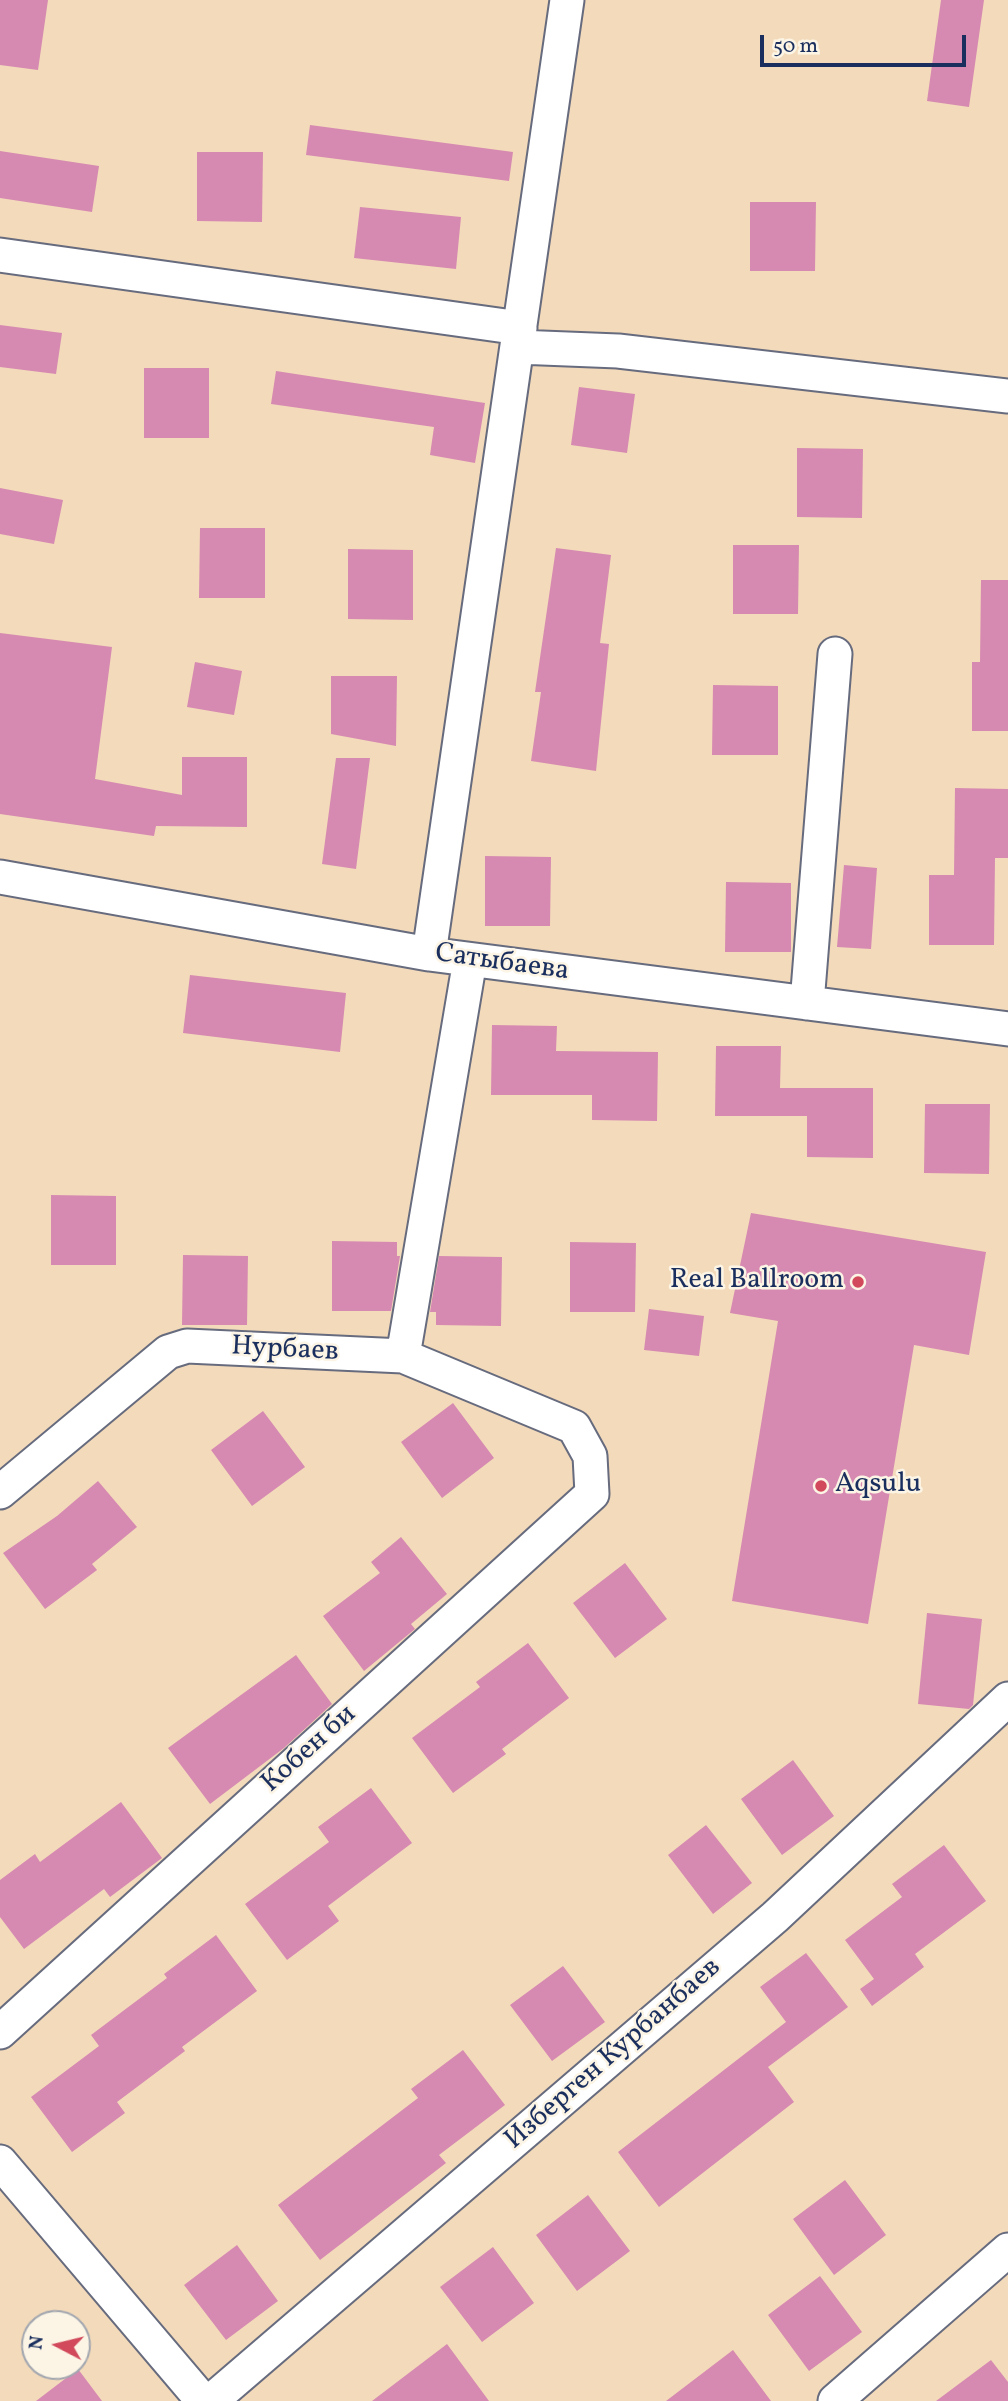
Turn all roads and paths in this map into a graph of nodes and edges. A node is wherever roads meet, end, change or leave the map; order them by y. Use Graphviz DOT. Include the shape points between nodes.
graph roads {
  1 [pos="567,0"];
  2 [pos="0,256"];
  3 [pos="519,337"];
  4 [pos="1008,396"];
  5 [pos="835,654"];
  6 [pos="0,877"];
  7 [pos="429,954"];
  8 [pos="470,960"];
  9 [pos="807,1003"];
  10 [pos="1008,1029"];
  11 [pos="403,1356"];
  12 [pos="590,1456"];
  13 [pos="0,1492"];
  14 [pos="1008,1699"];
  15 [pos="0,2032"];
  16 [pos="0,2162"];
  17 [pos="1008,2250"];
  18 [pos="203,2401"];
  19 [pos="211,2401"];
  20 [pos="835,2401"];
  1 -- 3 [label="street"];
  2 -- 3 [label="street"];
  3 -- 4 [label="street"];
  3 -- 7 [label="street"];
  5 -- 9 [label="street"];
  6 -- 7 [label="street, Сатыбаева"];
  7 -- 8 [label="street, Сатыбаева"];
  8 -- 9 [label="street, Сатыбаева"];
  8 -- 11 [label="street"];
  9 -- 10 [label="street, Сатыбаева"];
  11 -- 12 [label="street, Нурбаев" via="574,1427"];
  11 -- 13 [label="street, Нурбаев" via="187,1346 168,1352"];
  12 -- 15 [label="street, Кобен би" via="592,1494"];
  14 -- 19 [label="street, Изберген Курбанбаев" via="775,1917"];
  16 -- 18 [label="street"];
  17 -- 20 [label="street"];
}
